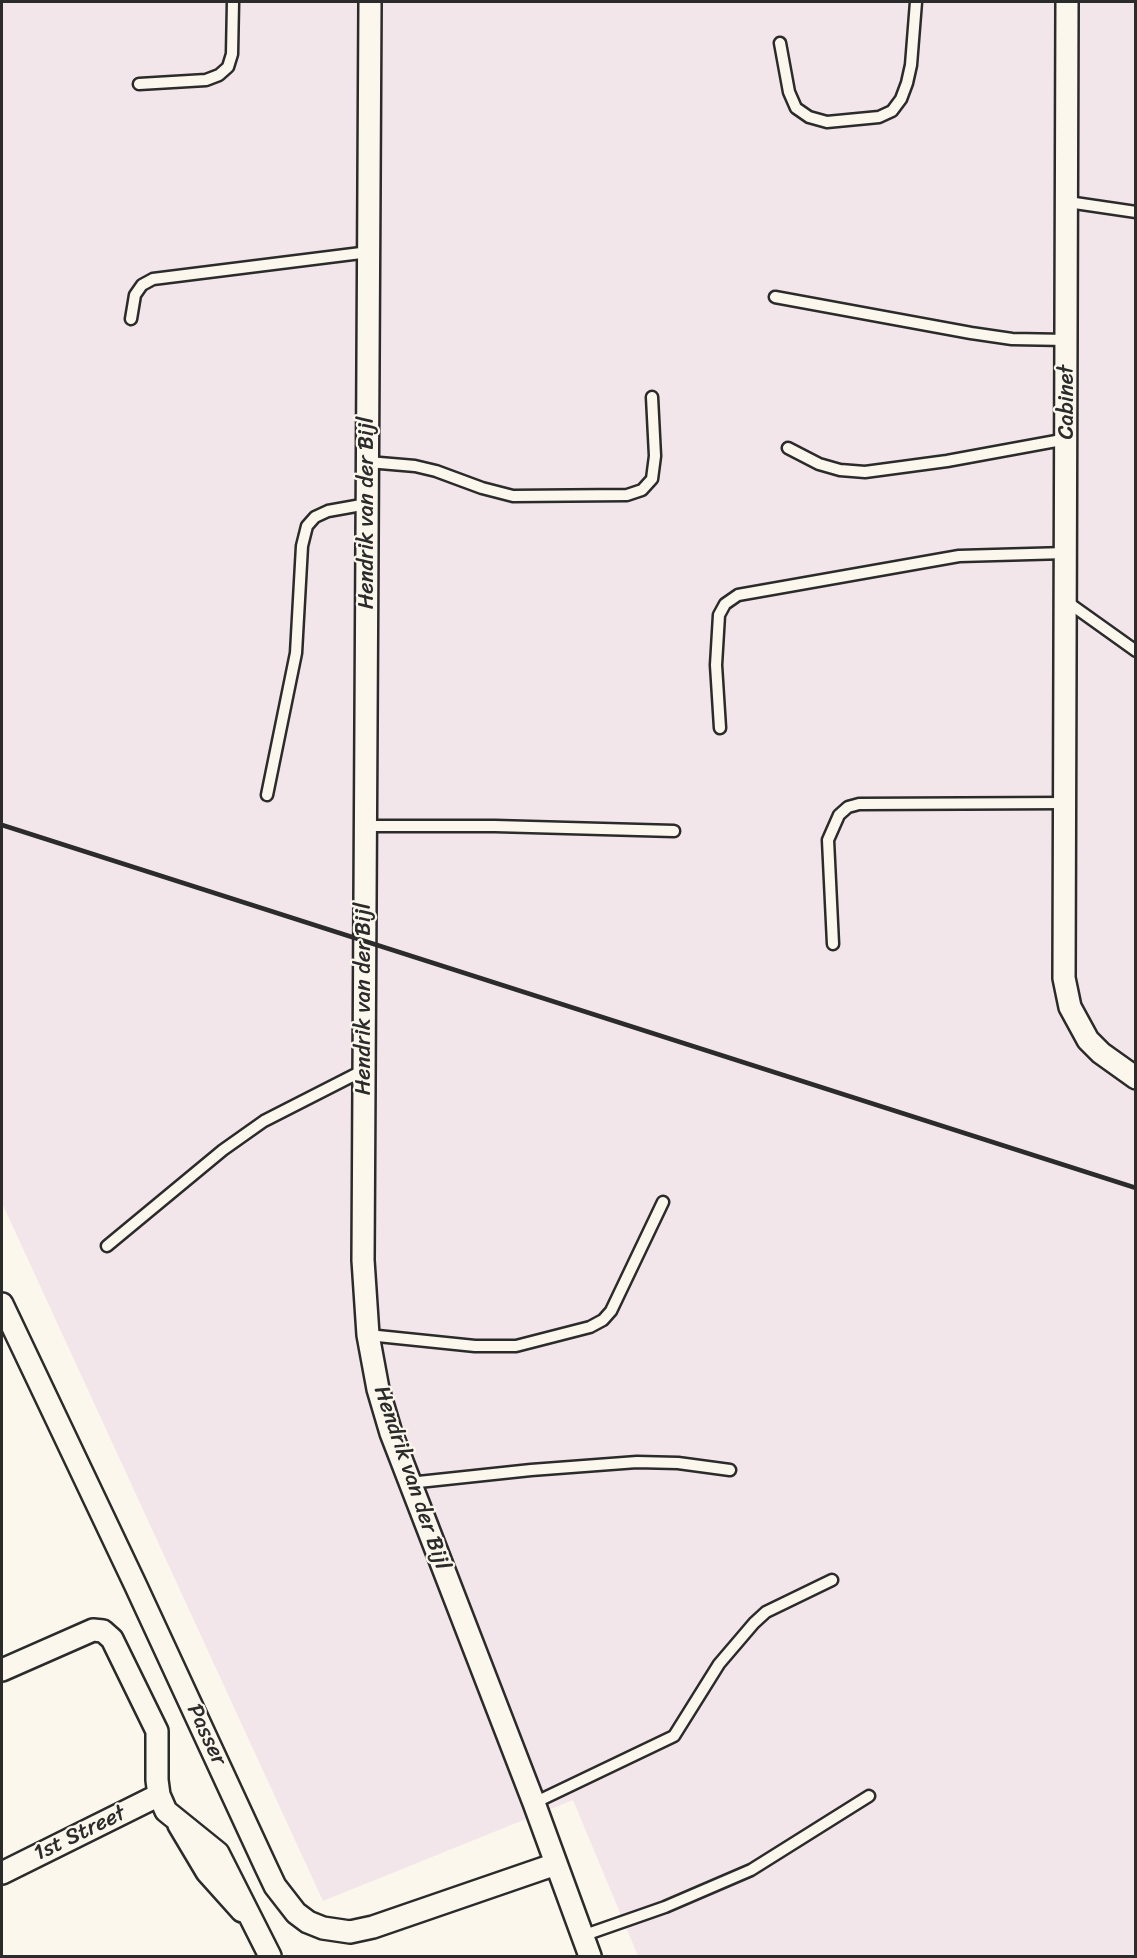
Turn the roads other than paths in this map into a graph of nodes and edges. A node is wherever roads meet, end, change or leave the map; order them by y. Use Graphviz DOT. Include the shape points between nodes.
graph roads {
  1 [pos="233,2"];
  2 [pos="370,2"];
  3 [pos="916,2"];
  4 [pos="1067,2"];
  5 [pos="780,43"];
  6 [pos="139,84"];
  7 [pos="1068,202"];
  8 [pos="1136,212"];
  9 [pos="369,252"];
  10 [pos="775,297"];
  11 [pos="130,319"];
  12 [pos="1067,340"];
  13 [pos="652,397"];
  14 [pos="1067,439"];
  15 [pos="788,448"];
  16 [pos="368,462"];
  17 [pos="367,504"];
  18 [pos="1066,554"];
  19 [pos="1066,601"];
  20 [pos="1136,651"];
  21 [pos="720,728"];
  22 [pos="267,795"];
  23 [pos="1066,803"];
  24 [pos="365,826"];
  25 [pos="674,831"];
  26 [pos="833,944"];
  27 [pos="364,1070"];
  28 [pos="1136,1078"];
  29 [pos="663,1202"];
  30 [pos="107,1246"];
  31 [pos="2,1304"];
  32 [pos="368,1335"];
  33 [pos="730,1470"];
  34 [pos="409,1484"];
  35 [pos="832,1580"];
  36 [pos="2,1670"];
  37 [pos="159,1795"];
  38 [pos="869,1796"];
  39 [pos="534,1803"];
  40 [pos="556,1864"];
  41 [pos="2,1873"];
  42 [pos="582,1936"];
  43 [pos="270,1956"];
  44 [pos="590,1956"];
  1 -- 6 [label="lane" via="232,54 228,67 219,75 206,80"];
  2 -- 9 [label="street, Hendrik van der Bijl"];
  3 -- 5 [label="lane" via="907,83 901,99 879,117 827,122 796,108"];
  4 -- 7 [label="street, Cabinet"];
  7 -- 8 [label="lane"];
  7 -- 12 [label="street, Cabinet"];
  9 -- 11 [label="lane" via="153,279 135,295"];
  9 -- 16 [label="street, Hendrik van der Bijl"];
  10 -- 12 [label="lane" via="970,333"];
  12 -- 14 [label="street, Cabinet"];
  13 -- 16 [label="lane" via="652,479 642,490 627,495 513,496 425,468"];
  14 -- 15 [label="lane" via="865,472 819,464"];
  14 -- 18 [label="street, Cabinet"];
  16 -- 17 [label="street, Hendrik van der Bijl"];
  17 -- 22 [label="lane" via="328,511 307,526 302,546 296,653"];
  17 -- 24 [label="street, Hendrik van der Bijl"];
  18 -- 19 [label="street, Cabinet"];
  18 -- 21 [label="lane" via="959,556 738,595 725,604 718,625"];
  19 -- 20 [label="lane"];
  19 -- 23 [label="street, Cabinet"];
  23 -- 26 [label="lane" via="848,807 839,814 828,840"];
  23 -- 28 [label="street, Cabinet" via="1067,998 1088,1040"];
  24 -- 25 [label="lane"];
  24 -- 27 [label="street, Hendrik van der Bijl"];
  27 -- 30 [label="lane" via="264,1121"];
  27 -- 32 [label="street, Hendrik van der Bijl" via="363,1260"];
  29 -- 32 [label="lane" via="611,1311 590,1327 516,1346"];
  31 -- 40 [label="street, Passer" via="271,1877 296,1913 323,1928 350,1932"];
  32 -- 34 [label="street, Hendrik van der Bijl" via="378,1389"];
  33 -- 34 [label="lane" via="637,1462"];
  34 -- 39 [label="street, Hendrik van der Bijl"];
  35 -- 39 [label="lane" via="766,1612 754,1623 719,1664 674,1736"];
  36 -- 37 [label="street" via="76,1636 103,1631 116,1646 157,1731"];
  37 -- 41 [label="street, 1st Street"];
  37 -- 43 [label="street" via="207,1872 251,1919"];
  38 -- 42 [label="lane" via="751,1870 665,1907"];
  39 -- 40 [label="street, Hendrik van der Bijl"];
  40 -- 42 [label="street, Hendrik van der Bijl"];
  42 -- 44 [label="street, Hendrik van der Bijl"];
}
